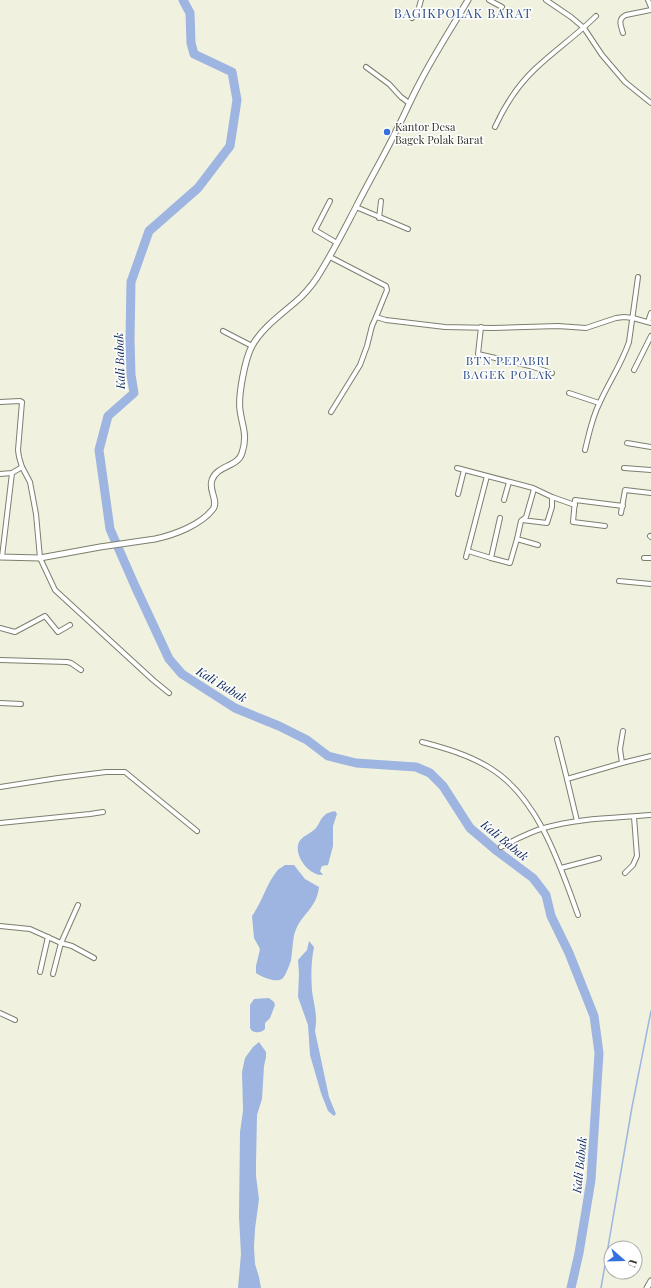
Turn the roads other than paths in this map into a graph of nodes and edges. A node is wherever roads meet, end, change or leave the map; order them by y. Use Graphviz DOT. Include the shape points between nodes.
graph roads {
  1 [pos="421,0"];
  2 [pos="468,0"];
  3 [pos="489,0"];
  4 [pos="546,0"];
  5 [pos="648,0"];
  6 [pos="502,7"];
  7 [pos="651,9"];
  8 [pos="596,16"];
  9 [pos="412,18"];
  10 [pos="584,28"];
  11 [pos="623,33"];
  12 [pos="366,67"];
  13 [pos="409,103"];
  14 [pos="651,103"];
  15 [pos="495,127"];
  16 [pos="330,201"];
  17 [pos="380,202"];
  18 [pos="356,207"];
  19 [pos="379,218"];
  20 [pos="408,229"];
  21 [pos="337,243"];
  22 [pos="330,257"];
  23 [pos="638,277"];
  24 [pos="651,313"];
  25 [pos="376,317"];
  26 [pos="633,318"];
  27 [pos="649,322"];
  28 [pos="481,327"];
  29 [pos="223,331"];
  30 [pos="651,336"];
  31 [pos="252,346"];
  32 [pos="634,370"];
  33 [pos="552,373"];
  34 [pos="569,393"];
  35 [pos="0,402"];
  36 [pos="599,403"];
  37 [pos="331,412"];
  38 [pos="627,443"];
  39 [pos="651,447"];
  40 [pos="585,450"];
  41 [pos="22,467"];
  42 [pos="457,468"];
  43 [pos="624,468"];
  44 [pos="464,470"];
  45 [pos="651,470"];
  46 [pos="12,473"];
  47 [pos="0,474"];
  48 [pos="487,476"];
  49 [pos="509,482"];
  50 [pos="534,489"];
  51 [pos="651,493"];
  52 [pos="458,494"];
  53 [pos="552,497"];
  54 [pos="504,500"];
  55 [pos="575,505"];
  56 [pos="622,506"];
  57 [pos="621,513"];
  58 [pos="500,518"];
  59 [pos="522,520"];
  60 [pos="605,526"];
  61 [pos="517,540"];
  62 [pos="538,545"];
  63 [pos="468,551"];
  64 [pos="1,557"];
  65 [pos="466,557"];
  66 [pos="40,558"];
  67 [pos="491,558"];
  68 [pos="644,558"];
  69 [pos="651,558"];
  70 [pos="619,581"];
  71 [pos="651,584"];
  72 [pos="70,625"];
  73 [pos="0,628"];
  74 [pos="0,660"];
  75 [pos="81,670"];
  76 [pos="169,693"];
  77 [pos="0,703"];
  78 [pos="21,704"];
  79 [pos="624,731"];
  80 [pos="557,739"];
  81 [pos="422,742"];
  82 [pos="651,756"];
  83 [pos="622,763"];
  84 [pos="567,779"];
  85 [pos="0,787"];
  86 [pos="104,812"];
  87 [pos="651,816"];
  88 [pos="634,817"];
  89 [pos="577,821"];
  90 [pos="0,823"];
  91 [pos="543,828"];
  92 [pos="197,831"];
  93 [pos="501,847"];
  94 [pos="599,858"];
  95 [pos="561,868"];
  96 [pos="624,872"];
  97 [pos="78,905"];
  98 [pos="578,915"];
  99 [pos="0,926"];
  100 [pos="48,937"];
  101 [pos="61,943"];
  102 [pos="94,958"];
  103 [pos="40,972"];
  104 [pos="53,974"];
  105 [pos="0,1013"];
  106 [pos="15,1020"];
  107 [pos="651,1281"];
  108 [pos="647,1288"];
  1 -- 9 [label="street" via="418,11"];
  2 -- 13 [label="street"];
  3 -- 6 [label="street"];
  4 -- 10 [label="street"];
  5 -- 7 [label="street"];
  7 -- 11 [label="street" via="622,17 620,21"];
  8 -- 10 [label="street"];
  10 -- 14 [label="street" via="602,55 629,87"];
  10 -- 15 [label="street" via="521,84"];
  12 -- 13 [label="street"];
  13 -- 18 [label="street"];
  16 -- 21 [label="street" via="315,230"];
  17 -- 19 [label="street"];
  18 -- 19 [label="street"];
  18 -- 21 [label="street"];
  19 -- 20 [label="street"];
  21 -- 22 [label="street"];
  22 -- 25 [label="street" via="386,286 387,290"];
  22 -- 31 [label="street" via="309,288 266,328"];
  23 -- 26 [label="street"];
  24 -- 27 [label="street"];
  25 -- 28 [label="street" via="445,327"];
  25 -- 37 [label="street" via="360,365"];
  26 -- 27 [label="street"];
  26 -- 28 [label="street" via="619,317 586,328"];
  26 -- 36 [label="street" via="627,348"];
  28 -- 33 [label="street" via="478,354"];
  29 -- 31 [label="street"];
  30 -- 32 [label="street"];
  31 -- 66 [label="street" via="240,393 240,410 245,432 243,450 240,459 219,470 213,477 210,486 215,502 213,508 197,523 155,539 100,546"];
  34 -- 36 [label="street"];
  35 -- 41 [label="street" via="21,401 18,450"];
  36 -- 40 [label="street"];
  38 -- 39 [label="street"];
  41 -- 46 [label="street"];
  41 -- 66 [label="street" via="33,495"];
  42 -- 44 [label="street"];
  43 -- 45 [label="street"];
  44 -- 48 [label="street"];
  44 -- 52 [label="street"];
  46 -- 47 [label="street"];
  46 -- 64 [label="street"];
  48 -- 49 [label="street"];
  48 -- 63 [label="street"];
  49 -- 50 [label="street"];
  49 -- 54 [label="street"];
  50 -- 53 [label="street"];
  50 -- 59 [label="street" via="526,517"];
  51 -- 56 [label="street" via="625,490"];
  53 -- 55 [label="street"];
  53 -- 59 [label="street" via="552,508 547,523"];
  55 -- 56 [label="street" via="575,500"];
  55 -- 60 [label="street" via="574,522"];
  56 -- 57 [label="street"];
  58 -- 67 [label="street"];
  59 -- 61 [label="street"];
  61 -- 62 [label="street"];
  61 -- 67 [label="street" via="510,563"];
  63 -- 65 [label="street"];
  63 -- 67 [label="street"];
  64 -- 66 [label="street"];
  66 -- 76 [label="street" via="58,594"];
  68 -- 69 [label="street"];
  70 -- 71 [label="street"];
  72 -- 73 [label="street" via="58,632 45,616 15,632"];
  74 -- 75 [label="street" via="67,662"];
  77 -- 78 [label="street"];
  79 -- 83 [label="street" via="620,749"];
  80 -- 84 [label="street"];
  81 -- 91 [label="street" via="454,751 491,769 514,788"];
  82 -- 83 [label="street"];
  83 -- 84 [label="street"];
  84 -- 89 [label="street"];
  85 -- 92 [label="street" via="98,773 125,772"];
  86 -- 90 [label="street"];
  87 -- 88 [label="street"];
  88 -- 89 [label="street"];
  88 -- 96 [label="street" via="637,856"];
  89 -- 91 [label="street"];
  91 -- 93 [label="street"];
  91 -- 95 [label="street"];
  94 -- 95 [label="street"];
  95 -- 98 [label="street"];
  97 -- 101 [label="street"];
  99 -- 100 [label="street" via="30,929"];
  100 -- 101 [label="street"];
  100 -- 103 [label="street"];
  101 -- 102 [label="street"];
  101 -- 104 [label="street"];
  105 -- 106 [label="street"];
  107 -- 108 [label="street"];
}
